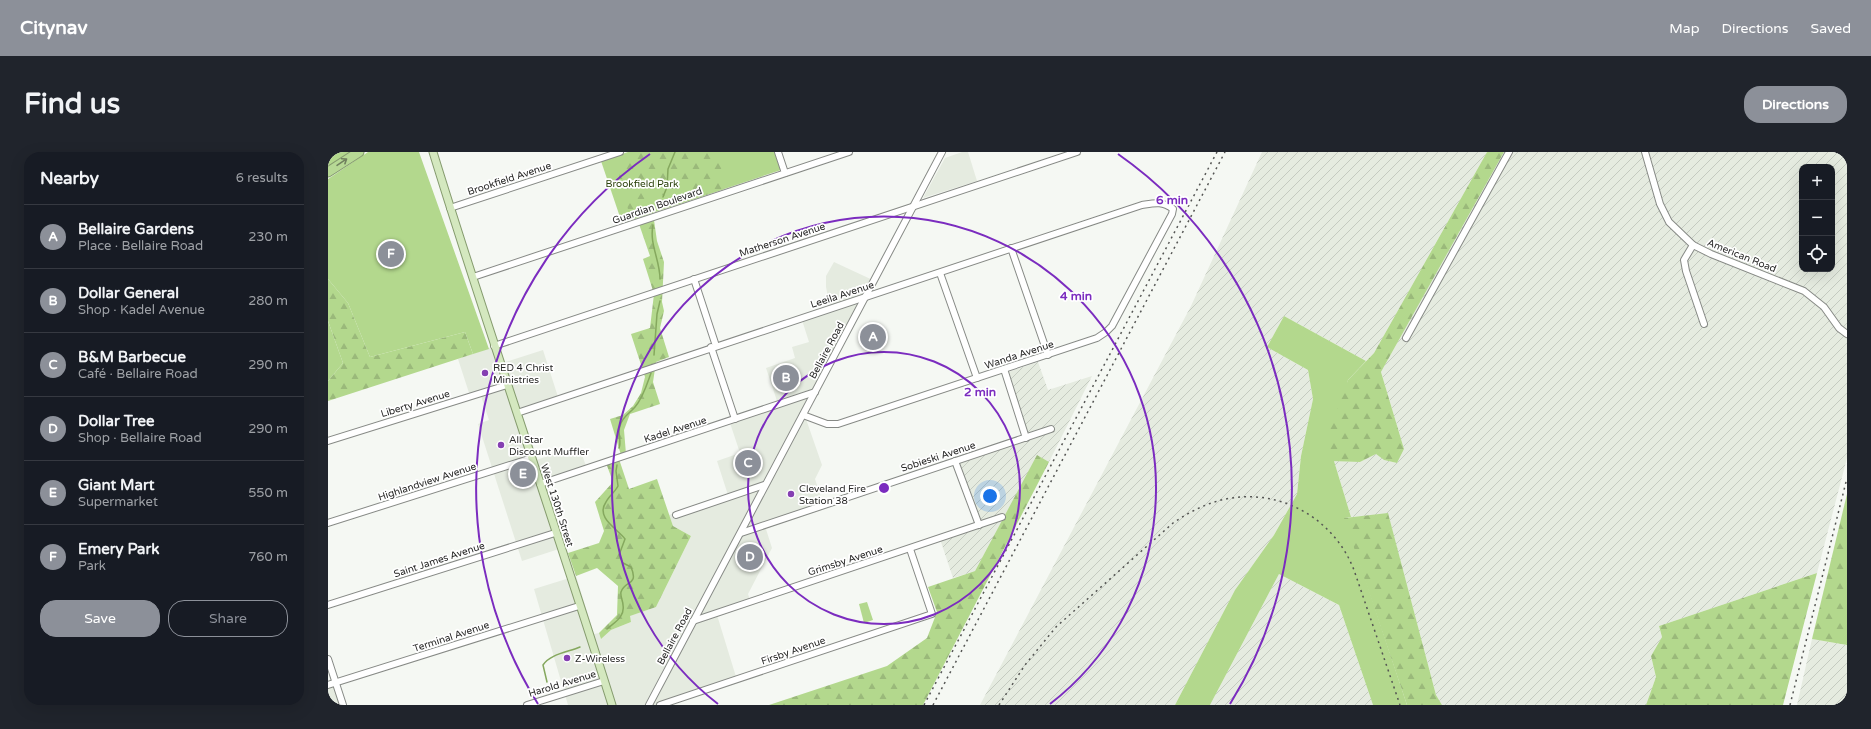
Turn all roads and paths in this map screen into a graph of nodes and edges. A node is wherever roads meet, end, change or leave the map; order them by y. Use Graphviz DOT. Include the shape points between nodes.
graph roads {
  1 [pos="359,152"];
  2 [pos="433,152"];
  3 [pos="620,152"];
  4 [pos="778,152"];
  5 [pos="849,152"];
  6 [pos="942,152"];
  7 [pos="1077,152"];
  8 [pos="1509,152"];
  9 [pos="1645,152"];
  10 [pos="328,172"];
  11 [pos="785,173"];
  12 [pos="913,207"];
  13 [pos="450,208"];
  14 [pos="1173,209"];
  15 [pos="1693,245"];
  16 [pos="1011,248"];
  17 [pos="940,273"];
  18 [pos="473,277"];
  19 [pos="694,279"];
  20 [pos="866,297"];
  21 [pos="1704,324"];
  22 [pos="1847,334"];
  23 [pos="1406,338"];
  24 [pos="494,346"];
  25 [pos="713,346"];
  26 [pos="1048,355"];
  27 [pos="1004,369"];
  28 [pos="977,378"];
  29 [pos="507,385"];
  30 [pos="815,392"];
  31 [pos="517,413"];
  32 [pos="803,415"];
  33 [pos="735,419"];
  34 [pos="1051,429"];
  35 [pos="1026,438"];
  36 [pos="328,441"];
  37 [pos="532,458"];
  38 [pos="955,460"];
  39 [pos="540,484"];
  40 [pos="764,485"];
  41 [pos="676,515"];
  42 [pos="1002,517"];
  43 [pos="328,523"];
  44 [pos="979,525"];
  45 [pos="555,533"];
  46 [pos="741,533"];
  47 [pos="910,549"];
  48 [pos="328,605"];
  49 [pos="579,606"];
  50 [pos="693,621"];
  51 [pos="328,659"];
  52 [pos="604,681"];
  53 [pos="336,682"];
  54 [pos="328,685"];
  55 [pos="343,705"];
  56 [pos="527,705"];
  57 [pos="612,705"];
  58 [pos="649,705"];
  59 [pos="660,705"];
  10 -- 1 [label="highway, one-way"];
  2 -- 13 [label="main road, West 130th Street"];
  3 -- 13 [label="street, Brookfield Avenue"];
  4 -- 11 [label="street"];
  5 -- 11 [label="street, Guardian Boulevard"];
  6 -- 12 [label="street, Bellaire Road"];
  7 -- 12 [label="street, Matherson Avenue"];
  8 -- 23 [label="street"];
  9 -- 15 [label="street, American Road" via="1660,204 1669,222"];
  11 -- 18 [label="street, Guardian Boulevard"];
  12 -- 19 [label="street, Matherson Avenue"];
  12 -- 20 [label="street, Bellaire Road"];
  13 -- 18 [label="main road, West 130th Street"];
  14 -- 16 [label="street, Leeila Avenue" via="1165,203 1142,205"];
  14 -- 26 [label="street, Wanda Avenue" via="1112,326 1097,338"];
  15 -- 21 [label="street" via="1684,260"];
  15 -- 22 [label="street, American Road" via="1804,291 1824,307 1839,328"];
  16 -- 17 [label="street, Leeila Avenue"];
  16 -- 26 [label="street"];
  17 -- 20 [label="street, Leeila Avenue"];
  17 -- 28 [label="street"];
  18 -- 24 [label="main road, West 130th Street"];
  19 -- 24 [label="street, Matherson Avenue"];
  19 -- 25 [label="street"];
  20 -- 25 [label="street, Leeila Avenue"];
  20 -- 30 [label="street, Bellaire Road"];
  24 -- 29 [label="main road, West 130th Street"];
  25 -- 31 [label="street, Leeila Avenue"];
  25 -- 33 [label="street"];
  26 -- 27 [label="street, Wanda Avenue"];
  27 -- 28 [label="street, Wanda Avenue"];
  27 -- 35 [label="street"];
  28 -- 32 [label="street, Wanda Avenue" via="838,424 827,424"];
  29 -- 31 [label="main road, West 130th Street"];
  29 -- 36 [label="street, Liberty Avenue"];
  30 -- 32 [label="street, Bellaire Road"];
  30 -- 33 [label="street, Kadel Avenue"];
  31 -- 37 [label="main road, West 130th Street"];
  32 -- 40 [label="street, Bellaire Road"];
  33 -- 39 [label="street, Kadel Avenue"];
  34 -- 35 [label="street, Sobieski Avenue"];
  35 -- 38 [label="street, Sobieski Avenue"];
  37 -- 39 [label="main road, West 130th Street"];
  37 -- 43 [label="street, Highlandview Avenue"];
  38 -- 44 [label="street"];
  38 -- 46 [label="street, Sobieski Avenue"];
  39 -- 45 [label="main road, West 130th Street"];
  40 -- 41 [label="street"];
  40 -- 46 [label="street, Bellaire Road"];
  42 -- 44 [label="street, Grimsby Avenue"];
  44 -- 47 [label="street, Grimsby Avenue"];
  45 -- 48 [label="street, Saint James Avenue"];
  45 -- 49 [label="main road, West 130th Street"];
  46 -- 50 [label="street, Bellaire Road"];
  47 -- 50 [label="street, Grimsby Avenue"];
  47 -- 59 [label="street, Firsby Avenue" via="932,614"];
  49 -- 52 [label="main road, West 130th Street"];
  49 -- 53 [label="street, Terminal Avenue"];
  50 -- 58 [label="street, Bellaire Road"];
  51 -- 53 [label="street"];
  52 -- 56 [label="street, Harold Avenue"];
  52 -- 57 [label="main road, West 130th Street"];
  53 -- 54 [label="street, Terminal Avenue"];
  53 -- 55 [label="street"];
}
